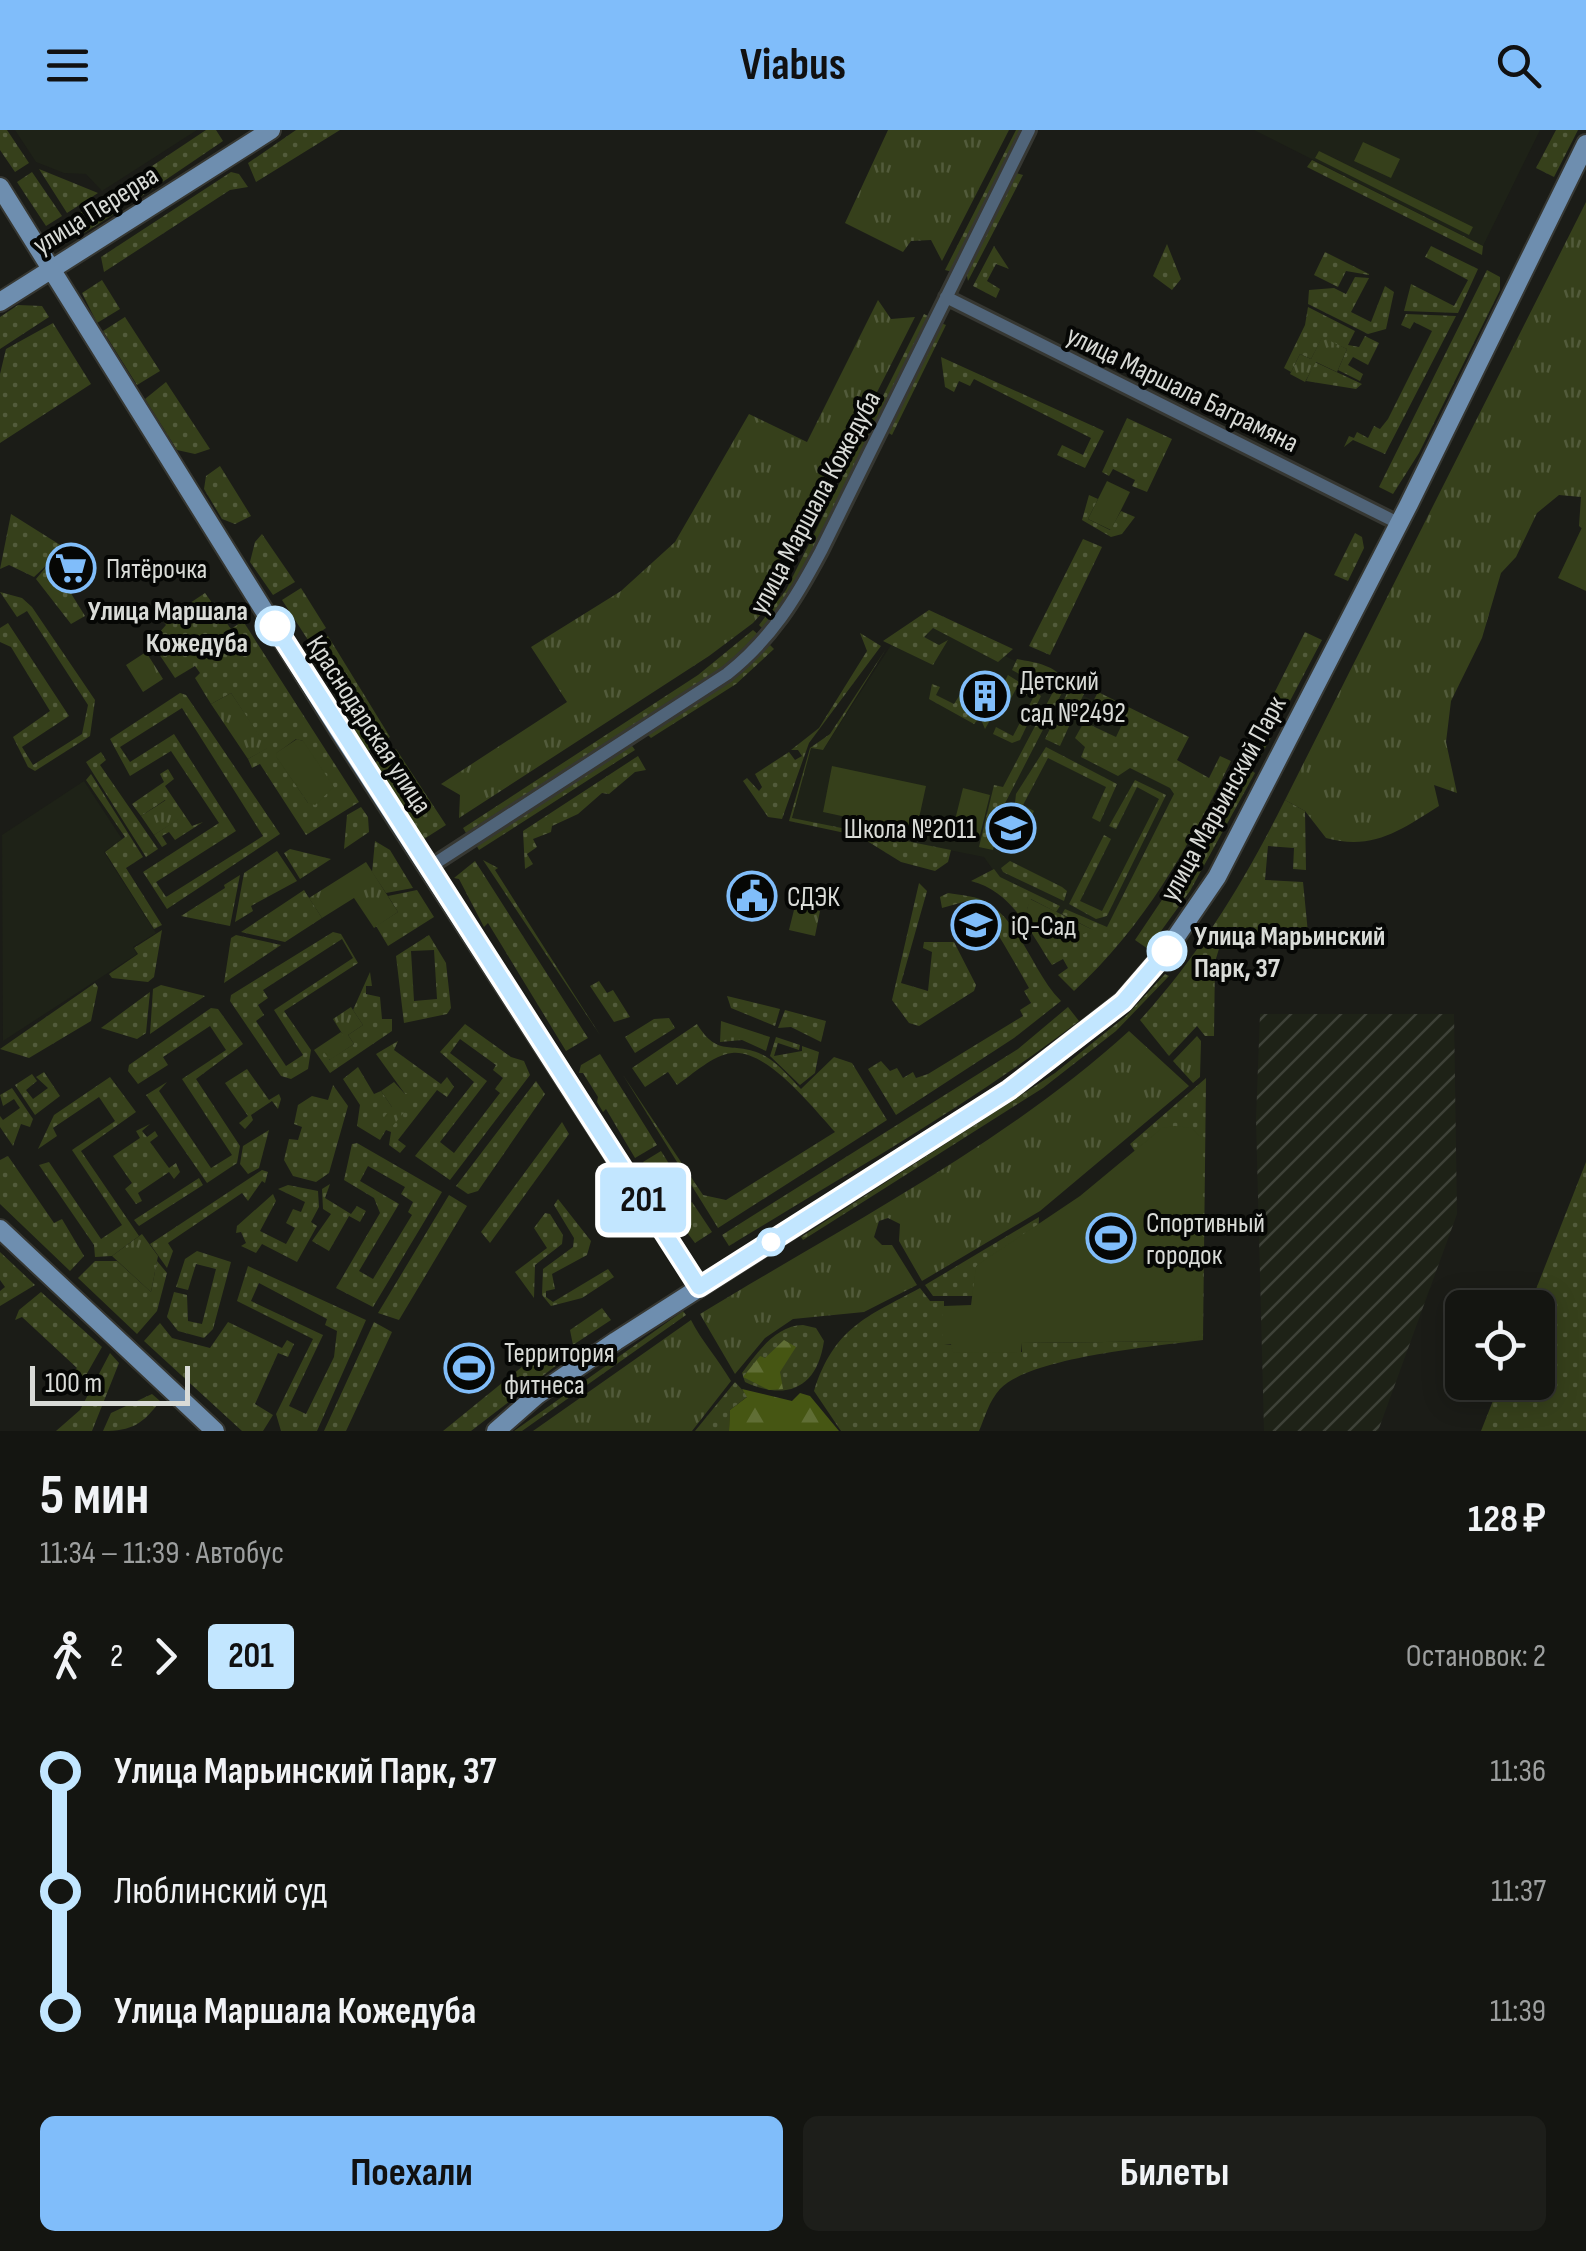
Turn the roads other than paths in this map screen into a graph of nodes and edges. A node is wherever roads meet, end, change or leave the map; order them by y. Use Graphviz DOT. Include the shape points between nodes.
graph roads {
  1 [pos="271,130"];
  2 [pos="1029,130"];
  3 [pos="1586,144"];
  4 [pos="0,187"];
  5 [pos="50,269"];
  6 [pos="946,297"];
  7 [pos="0,302"];
  8 [pos="1398,523"];
  9 [pos="430,866"];
  10 [pos="0,1229"];
  11 [pos="699,1287"];
  12 [pos="215,1431"];
  13 [pos="496,1431"];
  1 -- 5 [label="street, улица Перерва"];
  2 -- 6 [label="street, улица Маршала Кожедуба"];
  3 -- 8 [label="street, улица Марьинский Парк"];
  4 -- 5 [label="street, Краснодарская улица"];
  5 -- 7 [label="street, улица Перерва"];
  5 -- 9 [label="street, Краснодарская улица"];
  6 -- 8 [label="street, улица Маршала Баграмяна"];
  6 -- 9 [label="street, улица Маршала Кожедуба" via="822,551 770,636 727,674"];
  8 -- 11 [label="street, улица Марьинский Парк" via="1217,877 1123,1002 1009,1090"];
  9 -- 11 [label="street, Краснодарская улица"];
  10 -- 12 [label="street"];
  11 -- 13 [label="street, улица Марьинский Парк" via="537,1395"];
}
